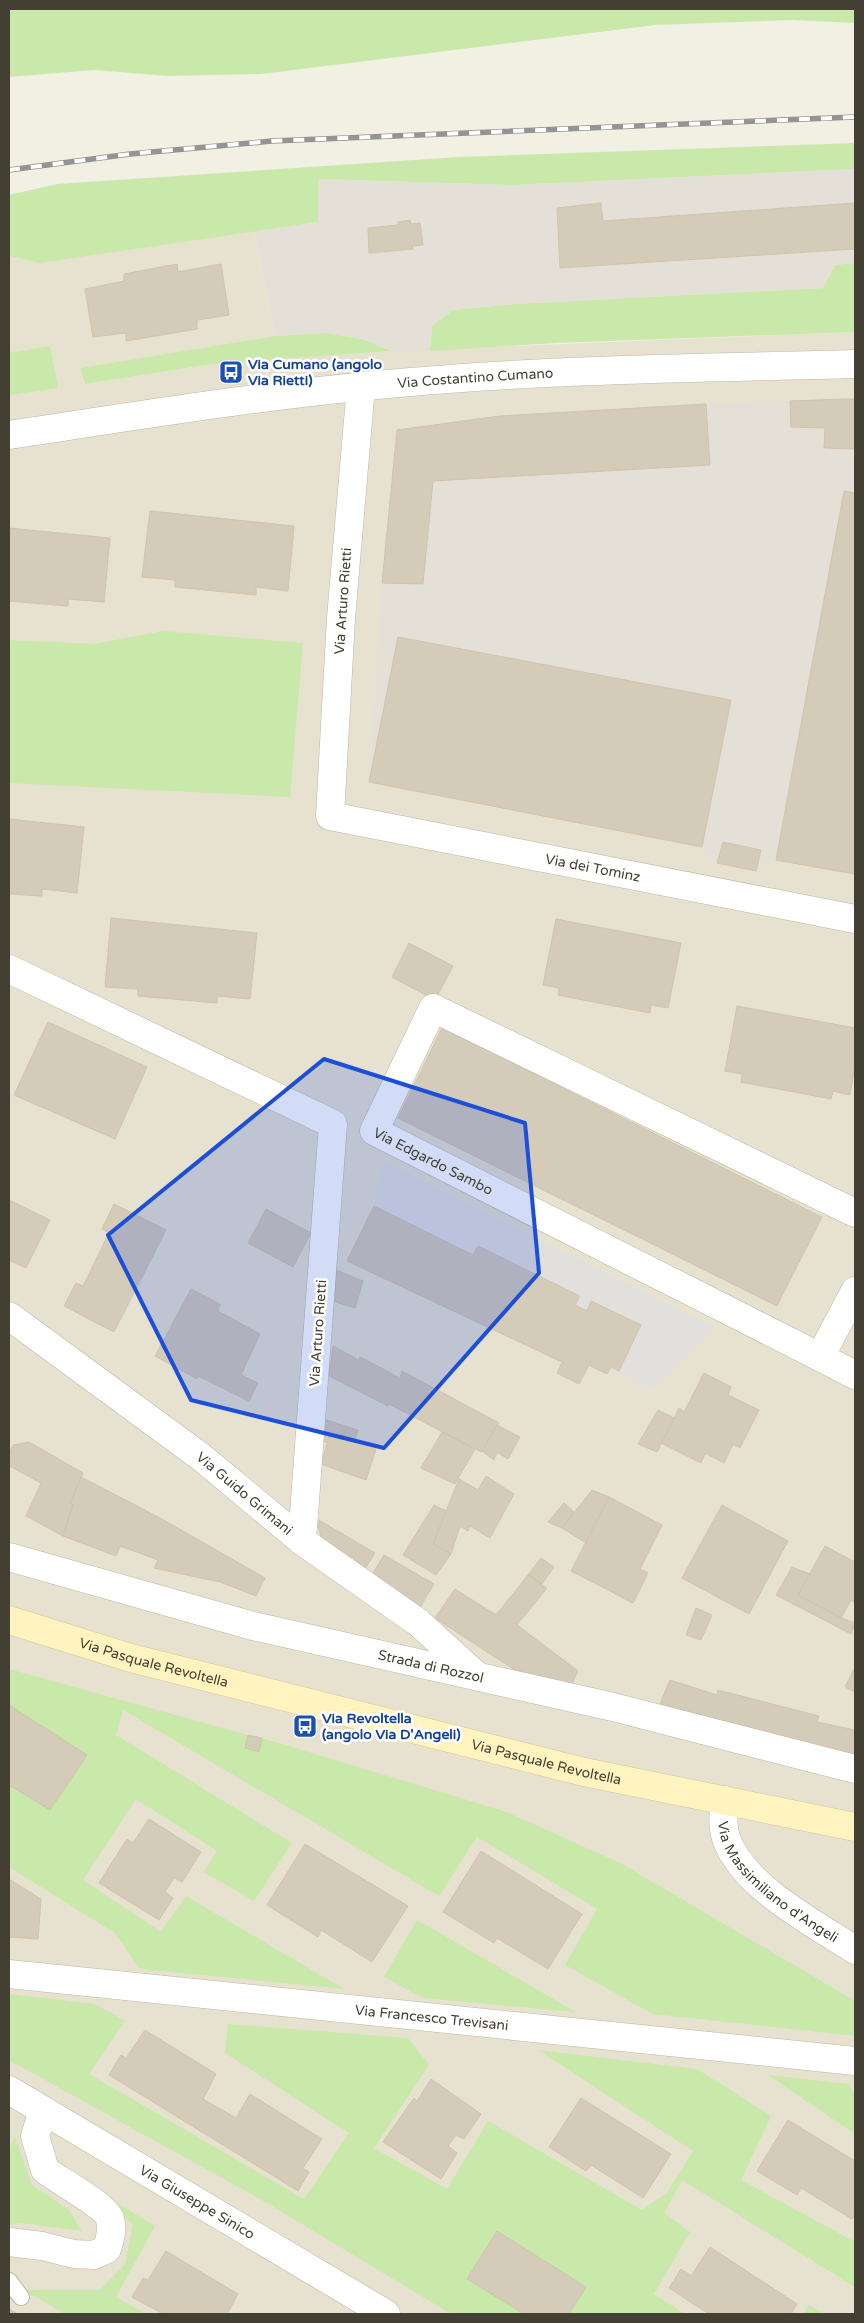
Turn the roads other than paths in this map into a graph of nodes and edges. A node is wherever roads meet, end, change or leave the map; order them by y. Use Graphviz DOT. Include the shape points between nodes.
graph roads {
  1 [pos="855,364"];
  2 [pos="361,386"];
  3 [pos="9,435"];
  4 [pos="330,816"];
  5 [pos="855,919"];
  6 [pos="9,969"];
  7 [pos="855,1213"];
  8 [pos="855,1291"];
  9 [pos="9,1316"];
  10 [pos="820,1357"];
  11 [pos="855,1375"];
  12 [pos="302,1541"];
  13 [pos="9,1557"];
  14 [pos="9,1620"];
  15 [pos="477,1676"];
  16 [pos="855,1769"];
  17 [pos="725,1800"];
  18 [pos="855,1827"];
  19 [pos="855,1950"];
  20 [pos="9,1974"];
  21 [pos="855,2061"];
  22 [pos="9,2090"];
  23 [pos="43,2111"];
  24 [pos="9,2242"];
  25 [pos="9,2281"];
  26 [pos="21,2297"];
  27 [pos="386,2314"];
  1 -- 2 [label="street, Via Costantino Cumano" via="536,372"];
  2 -- 3 [label="street, Via Costantino Cumano"];
  2 -- 4 [label="street, Via Arturo Rietti" via="341,618"];
  4 -- 5 [label="street, Via dei Tominz"];
  6 -- 12 [label="street, Via Arturo Rietti" via="333,1124"];
  7 -- 10 [label="street, Via Edgardo Sambo" via="433,1008 374,1131"];
  8 -- 10 [label="street"];
  9 -- 12 [label="street, Via Guido Grimani" via="201,1457"];
  10 -- 11 [label="street, Via Edgardo Sambo"];
  12 -- 15 [label="street, Via Guido Grimani" via="419,1623"];
  13 -- 15 [label="street, Strada di Rozzol" via="253,1626"];
  14 -- 17 [label="main road, Via Pasquale Revoltella" via="131,1658 301,1702 584,1772"];
  15 -- 16 [label="street, Strada di Rozzol" via="613,1706"];
  17 -- 18 [label="main road, Via Pasquale Revoltella"];
  17 -- 19 [label="street, Via Massimiliano d'Angeli" via="726,1838 740,1862 758,1882 794,1910"];
  20 -- 21 [label="street, Via Francesco Trevisani"];
  22 -- 23 [label="street, Via Giuseppe Sinico"];
  23 -- 24 [label="street" via="35,2136 45,2170 94,2201 110,2217 107,2249 94,2255 74,2254"];
  23 -- 27 [label="street, Via Giuseppe Sinico"];
  25 -- 26 [label="lane"];
}
